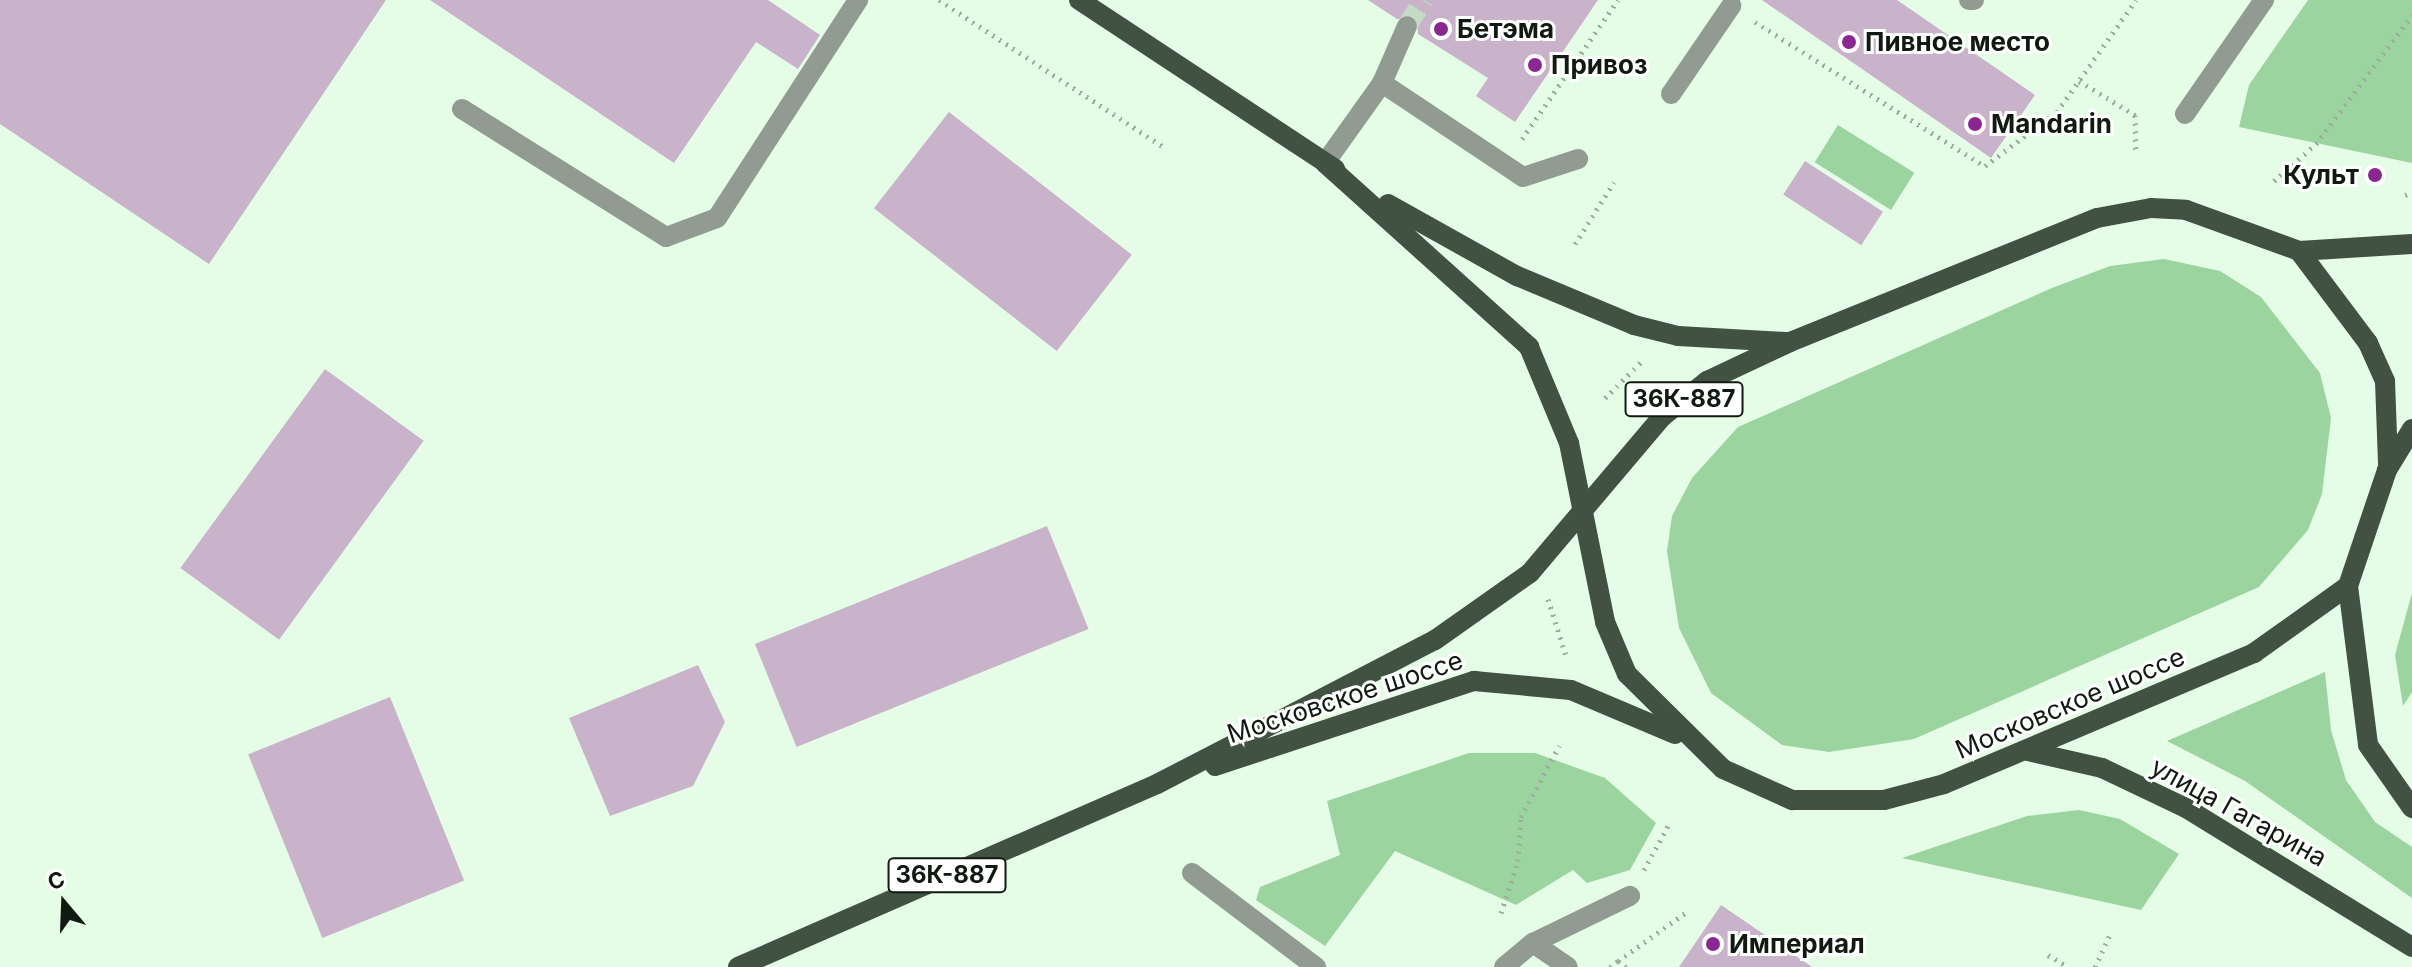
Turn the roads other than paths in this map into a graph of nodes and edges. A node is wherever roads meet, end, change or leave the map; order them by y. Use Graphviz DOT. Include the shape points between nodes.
graph roads {
  1 [pos="858,0"];
  2 [pos="1079,0"];
  3 [pos="2264,0"];
  4 [pos="1731,6"];
  5 [pos="1407,26"];
  6 [pos="1382,83"];
  7 [pos="1671,94"];
  8 [pos="462,109"];
  9 [pos="2185,114"];
  10 [pos="1578,159"];
  11 [pos="1325,163"];
  12 [pos="2412,244"];
  13 [pos="2299,251"];
  14 [pos="1790,342"];
  15 [pos="2412,429"];
  16 [pos="2387,470"];
  17 [pos="1582,509"];
  18 [pos="2348,586"];
  19 [pos="1684,738"];
  20 [pos="2028,751"];
  21 [pos="1157,784"];
  22 [pos="2412,808"];
  23 [pos="1192,873"];
  24 [pos="1630,896"];
  25 [pos="1533,943"];
  26 [pos="2412,947"];
  27 [pos="738,967"];
  28 [pos="1316,967"];
  29 [pos="1504,967"];
  30 [pos="1568,967"];
  1 -- 8 [label="street" via="717,218 666,237"];
  2 -- 11 [label="main road"];
  3 -- 9 [label="street"];
  4 -- 7 [label="street"];
  5 -- 6 [label="street"];
  6 -- 10 [label="street" via="1523,177"];
  6 -- 11 [label="street"];
  11 -- 14 [label="main road" via="1413,220 1634,325 1678,336"];
  11 -- 17 [label="main road" via="1529,347 1558,409"];
  12 -- 13 [label="main road, Московское шоссе / 36К-887"];
  13 -- 14 [label="main road, Московское шоссе / 36К-887" via="2186,210 2110,215"];
  13 -- 16 [label="main road" via="2368,343 2385,381"];
  14 -- 17 [label="main road, Московское шоссе / 36К-887" via="1684,399"];
  15 -- 16 [label="main road"];
  16 -- 18 [label="main road"];
  17 -- 19 [label="main road, Московское шоссе / 36К-887" via="1617,655"];
  17 -- 21 [label="main road, Московское шоссе / 36К-887" via="1530,573 1435,640"];
  18 -- 20 [label="main road, Московское шоссе / 36К-887" via="2254,653"];
  18 -- 22 [label="main road" via="2368,745"];
  19 -- 20 [label="main road, Московское шоссе / 36К-887" via="1756,788 1831,805 1944,784"];
  19 -- 21 [label="main road, Московское шоссе / 36К-887" via="1571,690 1474,681"];
  20 -- 26 [label="main road, улица Гагарина" via="2102,768 2186,808"];
  21 -- 27 [label="main road, Московское шоссе / 36К-887"];
  23 -- 28 [label="street"];
  24 -- 25 [label="street"];
  25 -- 29 [label="street"];
  25 -- 30 [label="street"];
}
